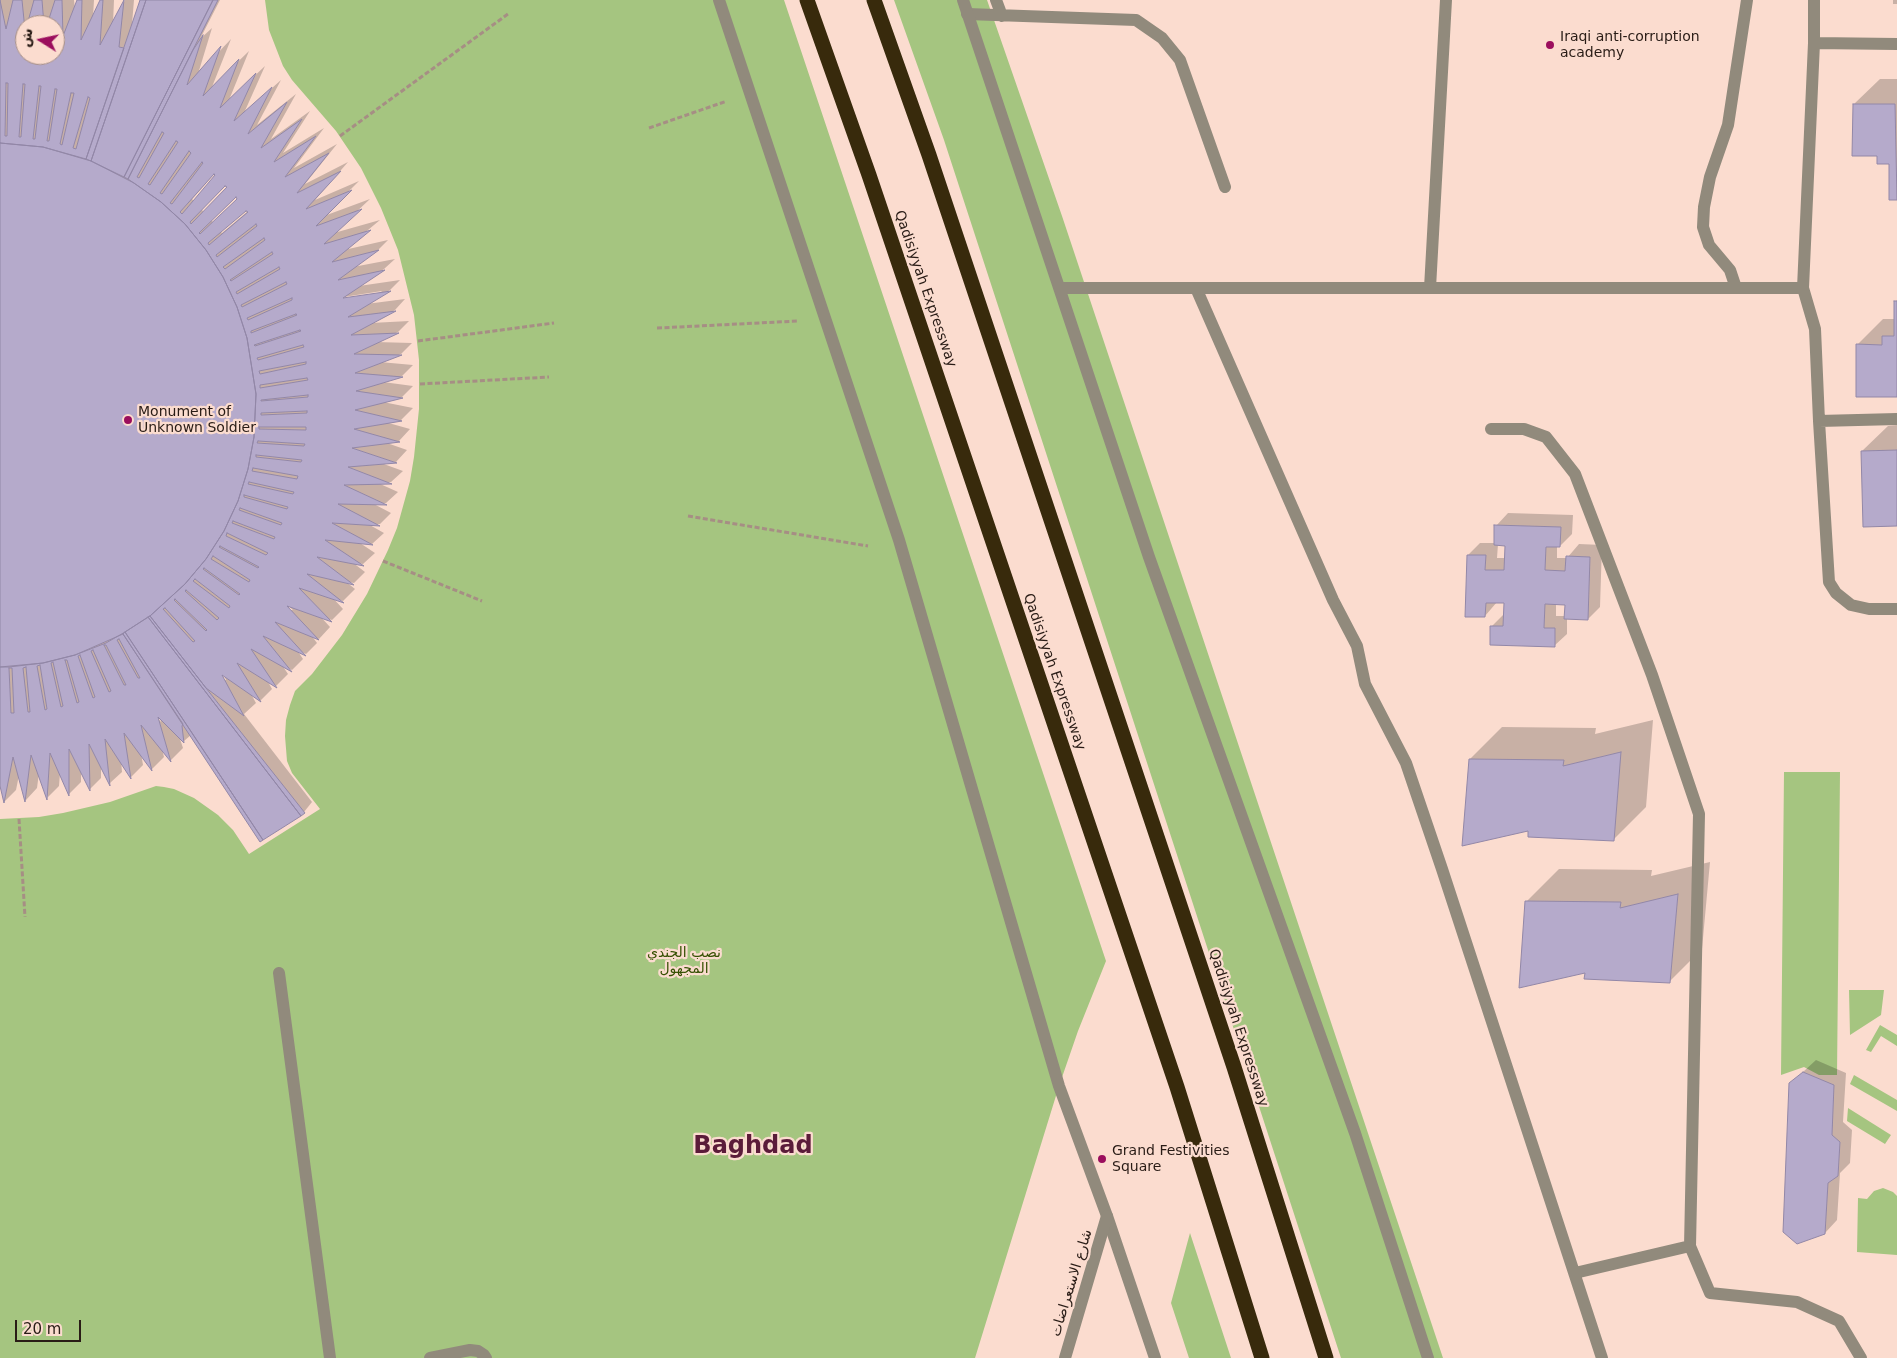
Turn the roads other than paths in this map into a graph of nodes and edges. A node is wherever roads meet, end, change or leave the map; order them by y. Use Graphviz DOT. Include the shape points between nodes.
graph roads {
  1 [pos="718,0"];
  2 [pos="807,0"];
  3 [pos="874,0"];
  4 [pos="963,0"];
  5 [pos="996,0"];
  6 [pos="1446,0"];
  7 [pos="1746,0"];
  8 [pos="1814,0"];
  9 [pos="968,14"];
  10 [pos="1002,16"];
  11 [pos="1814,43"];
  12 [pos="1897,44"];
  13 [pos="1225,187"];
  14 [pos="1059,288"];
  15 [pos="1196,288"];
  16 [pos="1430,288"];
  17 [pos="1736,288"];
  18 [pos="1803,288"];
  19 [pos="1897,419"];
  20 [pos="1819,421"];
  21 [pos="1491,429"];
  22 [pos="1897,609"];
  23 [pos="279,973"];
  24 [pos="1108,1216"];
  25 [pos="1690,1246"];
  26 [pos="1575,1273"];
  27 [pos="330,1358"];
  28 [pos="430,1358"];
  29 [pos="486,1358"];
  30 [pos="1065,1358"];
  31 [pos="1155,1358"];
  32 [pos="1262,1358"];
  33 [pos="1326,1358"];
  34 [pos="1428,1358"];
  35 [pos="1602,1358"];
  36 [pos="1861,1358"];
  1 -- 24 [label="street" via="899,540 1059,1086"];
  2 -- 32 [label="highway, Qadisiyyah Expressway" via="1177,1087"];
  3 -- 33 [label="highway, Qadisiyyah Expressway" via="1225,1039"];
  4 -- 9 [label="street"];
  5 -- 10 [label="street"];
  6 -- 16 [label="street"];
  7 -- 17 [label="street" via="1728,125 1710,178 1703,227 1709,245 1730,270"];
  8 -- 11 [label="street"];
  9 -- 10 [label="street"];
  9 -- 14 [label="street"];
  10 -- 13 [label="street" via="1136,20 1162,38 1180,60"];
  11 -- 12 [label="street"];
  11 -- 18 [label="street"];
  14 -- 15 [label="street"];
  14 -- 34 [label="street" via="1150,557 1355,1132"];
  15 -- 16 [label="street"];
  15 -- 26 [label="street" via="1333,600 1357,646 1365,684 1406,763"];
  16 -- 17 [label="street"];
  17 -- 18 [label="street"];
  18 -- 20 [label="street" via="1815,329"];
  19 -- 20 [label="street"];
  20 -- 22 [label="street" via="1829,582 1836,593 1851,604 1869,609"];
  21 -- 25 [label="street" via="1524,429 1546,437 1575,474 1652,675 1699,814"];
  23 -- 27 [label="street"];
  24 -- 30 [label="street, شارع الاستعراضات"];
  24 -- 31 [label="street"];
  25 -- 26 [label="street"];
  25 -- 36 [label="street" via="1710,1294 1797,1302 1839,1321"];
  26 -- 35 [label="street"];
  28 -- 29 [label="street" via="470,1350 484,1354"];
}
